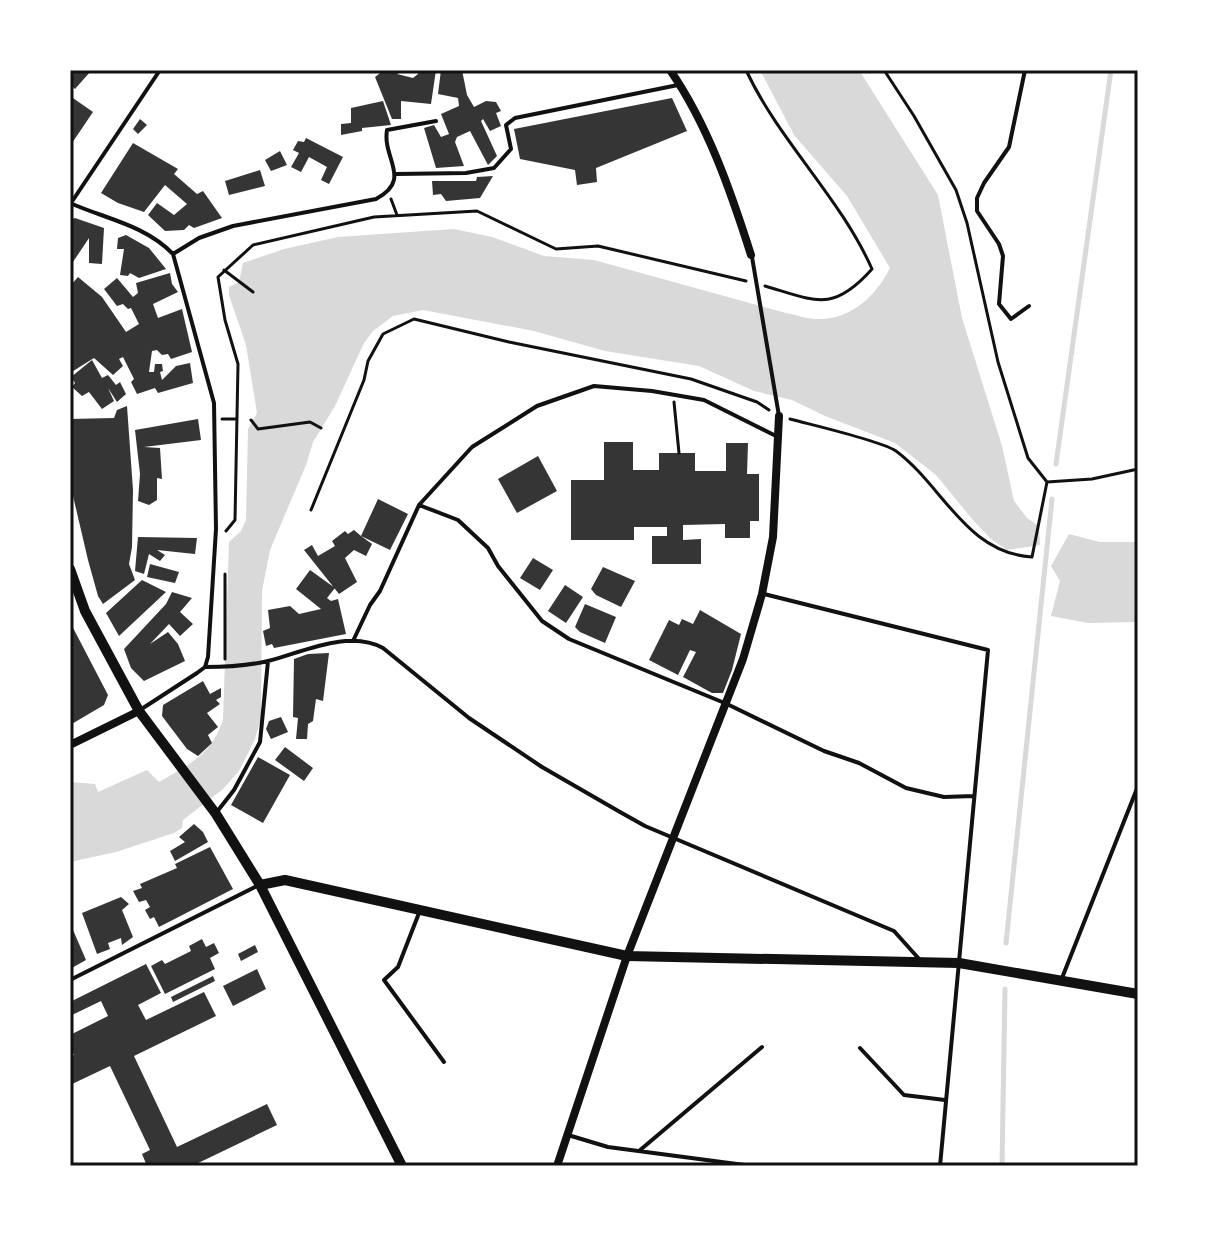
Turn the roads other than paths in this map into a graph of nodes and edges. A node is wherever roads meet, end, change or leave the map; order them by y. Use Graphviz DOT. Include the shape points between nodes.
graph roads {
  1 [pos="160,70"];
  2 [pos="670,70"];
  3 [pos="1025,70"];
  4 [pos="681,85"];
  5 [pos="436,121"];
  6 [pos="396,174"];
  7 [pos="70,204"];
  8 [pos="173,254"];
  9 [pos="751,255"];
  10 [pos="1029,306"];
  11 [pos="779,416"];
  12 [pos="778,437"];
  13 [pos="419,505"];
  14 [pos="70,569"];
  15 [pos="762,594"];
  16 [pos="353,641"];
  17 [pos="266,661"];
  18 [pos="205,667"];
  19 [pos="727,704"];
  20 [pos="139,711"];
  21 [pos="70,745"];
  22 [pos="1138,786"];
  23 [pos="974,796"];
  24 [pos="216,814"];
  25 [pos="674,837"];
  26 [pos="260,885"];
  27 [pos="420,910"];
  28 [pos="627,956"];
  29 [pos="920,960"];
  30 [pos="959,963"];
  31 [pos="70,980"];
  32 [pos="1061,982"];
  33 [pos="1138,994"];
  34 [pos="762,1047"];
  35 [pos="860,1048"];
  36 [pos="444,1062"];
  37 [pos="945,1100"];
  38 [pos="568,1135"];
  39 [pos="639,1151"];
  40 [pos="402,1166"];
  41 [pos="557,1166"];
  42 [pos="752,1166"];
  43 [pos="940,1166"];
  1 -- 7 [label="lane"];
  2 -- 4 [label="street"];
  3 -- 10 [label="lane" via="1009,147 984,183 977,211 1003,256 999,304 1011,319"];
  4 -- 6 [label="lane" via="515,118 506,125 511,149 494,168"];
  4 -- 9 [label="street" via="721,169"];
  5 -- 6 [label="lane" via="387,130"];
  6 -- 8 [label="lane" via="389,192 376,199 233,226"];
  7 -- 8 [label="lane" via="143,231"];
  8 -- 18 [label="lane" via="214,403 216,529"];
  9 -- 11 [label="lane"];
  11 -- 12 [label="street"];
  12 -- 13 [label="lane" via="704,400 594,386 537,406 472,447"];
  12 -- 15 [label="street" via="773,537"];
  13 -- 16 [label="lane"];
  13 -- 19 [label="lane" via="458,520 488,548 542,621 569,639"];
  14 -- 20 [label="street" via="85,611"];
  15 -- 19 [label="street"];
  15 -- 23 [label="lane" via="988,650"];
  16 -- 17 [label="lane"];
  16 -- 25 [label="lane" via="383,648 469,718 542,767"];
  17 -- 18 [label="lane"];
  17 -- 24 [label="lane" via="260,742"];
  18 -- 20 [label="lane"];
  19 -- 23 [label="lane" via="906,788 944,797"];
  19 -- 25 [label="street"];
  20 -- 21 [label="street"];
  20 -- 24 [label="street"];
  22 -- 32 [label="lane"];
  23 -- 30 [label="lane"];
  24 -- 26 [label="street"];
  25 -- 28 [label="street"];
  25 -- 29 [label="lane" via="894,931"];
  26 -- 27 [label="street" via="285,880"];
  26 -- 31 [label="lane"];
  26 -- 40 [label="street"];
  27 -- 28 [label="street"];
  27 -- 36 [label="lane" via="398,967 384,980"];
  28 -- 29 [label="street"];
  28 -- 38 [label="street"];
  29 -- 30 [label="street"];
  30 -- 32 [label="street"];
  30 -- 37 [label="lane"];
  32 -- 33 [label="street"];
  34 -- 39 [label="lane"];
  35 -- 37 [label="lane" via="904,1095"];
  37 -- 43 [label="lane"];
  38 -- 39 [label="lane"];
  38 -- 41 [label="street"];
  39 -- 42 [label="lane"];
}
